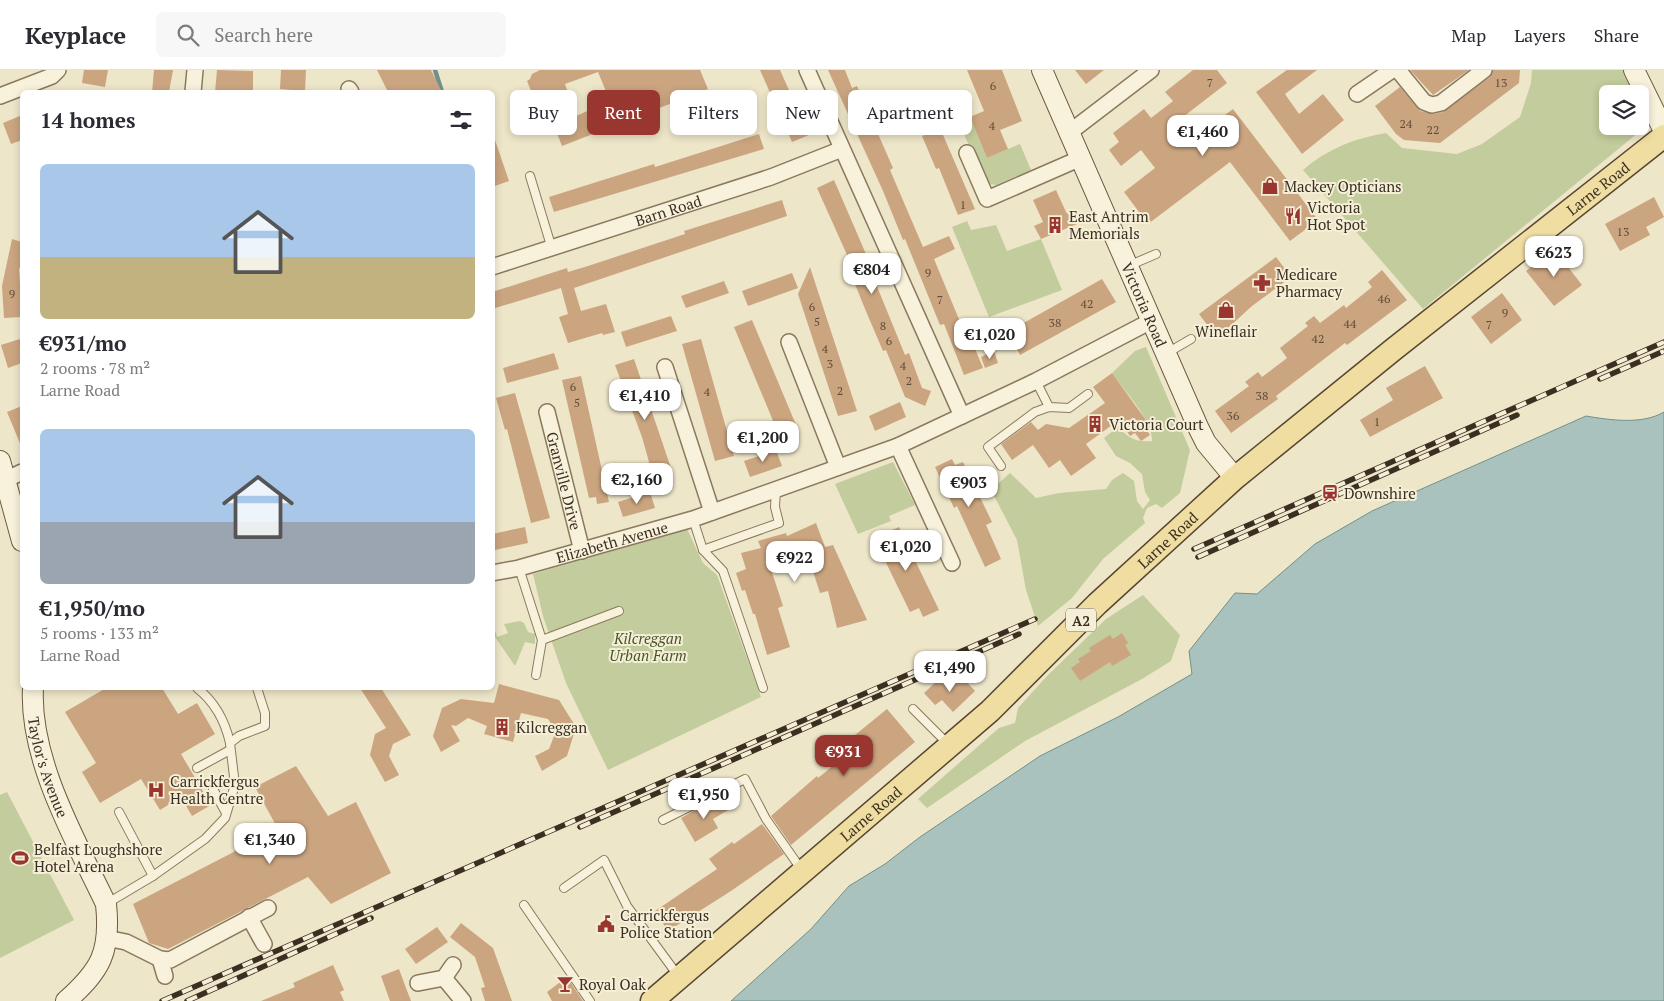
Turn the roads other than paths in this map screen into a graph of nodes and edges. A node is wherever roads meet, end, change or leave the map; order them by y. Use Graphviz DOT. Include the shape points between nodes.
graph roads {
  1 [pos="58,70"];
  2 [pos="195,70"];
  3 [pos="807,70"];
  4 [pos="1042,70"];
  5 [pos="1151,70"];
  6 [pos="1392,70"];
  7 [pos="1398,70"];
  8 [pos="1484,70"];
  9 [pos="1634,70"];
  10 [pos="193,90"];
  11 [pos="1357,94"];
  12 [pos="0,96"];
  13 [pos="1664,131"];
  14 [pos="1070,132"];
  15 [pos="1664,136"];
  16 [pos="842,149"];
  17 [pos="967,153"];
  18 [pos="1081,158"];
  19 [pos="530,176"];
  20 [pos="552,249"];
  21 [pos="1156,254"];
  22 [pos="495,266"];
  23 [pos="1128,266"];
  24 [pos="1151,321"];
  25 [pos="1191,339"];
  26 [pos="790,342"];
  27 [pos="1165,354"];
  28 [pos="666,367"];
  29 [pos="1036,381"];
  30 [pos="1088,394"];
  31 [pos="1049,407"];
  32 [pos="547,412"];
  33 [pos="962,416"];
  34 [pos="898,446"];
  35 [pos="1001,466"];
  36 [pos="838,467"];
  37 [pos="9,471"];
  38 [pos="1235,478"];
  39 [pos="776,490"];
  40 [pos="712,512"];
  41 [pos="693,519"];
  42 [pos="20,530"];
  43 [pos="703,550"];
  44 [pos="582,551"];
  45 [pos="952,563"];
  46 [pos="519,568"];
  47 [pos="495,572"];
  48 [pos="619,611"];
  49 [pos="542,640"];
  50 [pos="536,675"];
  51 [pos="763,688"];
  52 [pos="33,690"];
  53 [pos="200,690"];
  54 [pos="258,690"];
  55 [pos="912,709"];
  56 [pos="949,745"];
  57 [pos="230,746"];
  58 [pos="197,768"];
  59 [pos="213,789"];
  60 [pos="119,812"];
  61 [pos="226,813"];
  62 [pos="663,820"];
  63 [pos="802,872"];
  64 [pos="154,876"];
  65 [pos="564,888"];
  66 [pos="106,904"];
  67 [pos="524,905"];
  68 [pos="268,908"];
  69 [pos="250,917"];
  70 [pos="106,938"];
  71 [pos="264,944"];
  72 [pos="160,959"];
  73 [pos="685,972"];
  74 [pos="165,976"];
  75 [pos="418,983"];
  76 [pos="66,1001"];
  77 [pos="463,1001"];
  78 [pos="590,1001"];
  79 [pos="652,1001"];
  1 -- 12 [label="street" via="52,76"];
  2 -- 10 [label="street"];
  3 -- 16 [label="street"];
  4 -- 14 [label="street, Victoria Road"];
  5 -- 14 [label="street"];
  6 -- 11 [label="street"];
  7 -- 8 [label="street" via="1424,102 1432,106 1441,103"];
  9 -- 13 [label="street"];
  14 -- 18 [label="street, Victoria Road"];
  15 -- 38 [label="main road, Larne Road / A2" via="1394,348"];
  16 -- 20 [label="street, Barn Road" via="771,177"];
  16 -- 33 [label="street"];
  17 -- 18 [label="street" via="987,199"];
  18 -- 23 [label="street, Victoria Road"];
  19 -- 20 [label="lane"];
  20 -- 22 [label="street, Barn Road"];
  21 -- 23 [label="lane"];
  23 -- 24 [label="street, Victoria Road"];
  24 -- 27 [label="street, Victoria Road"];
  24 -- 29 [label="street, Elizabeth Avenue"];
  25 -- 27 [label="lane"];
  26 -- 36 [label="street"];
  27 -- 38 [label="street, Victoria Road" via="1206,443"];
  28 -- 40 [label="street"];
  29 -- 31 [label="lane"];
  29 -- 33 [label="street, Elizabeth Avenue"];
  30 -- 31 [label="lane" via="1068,408"];
  31 -- 35 [label="lane" via="1035,412 988,447"];
  32 -- 44 [label="street, Granville Drive"];
  33 -- 34 [label="street, Elizabeth Avenue"];
  34 -- 36 [label="street, Elizabeth Avenue"];
  34 -- 45 [label="street"];
  36 -- 39 [label="street, Elizabeth Avenue"];
  37 -- 42 [label="street"];
  38 -- 56 [label="main road, Larne Road / A2"];
  39 -- 40 [label="street, Elizabeth Avenue"];
  39 -- 43 [label="lane" via="775,507 779,523"];
  40 -- 41 [label="street, Elizabeth Avenue"];
  41 -- 43 [label="lane"];
  41 -- 44 [label="street, Elizabeth Avenue"];
  43 -- 51 [label="lane" via="723,571"];
  44 -- 46 [label="street, Elizabeth Avenue"];
  46 -- 47 [label="street, Elizabeth Avenue"];
  46 -- 49 [label="lane"];
  48 -- 49 [label="lane"];
  49 -- 50 [label="lane"];
  52 -- 66 [label="street, Taylor's Avenue" via="36,729 54,789"];
  53 -- 57 [label="lane" via="210,698 226,728"];
  54 -- 57 [label="lane" via="265,713 265,726 239,736"];
  55 -- 56 [label="lane"];
  56 -- 63 [label="main road, Larne Road / A2"];
  57 -- 58 [label="lane"];
  57 -- 61 [label="lane" via="235,785"];
  59 -- 61 [label="lane"];
  60 -- 64 [label="lane"];
  61 -- 64 [label="lane" via="205,839"];
  62 -- 63 [label="lane" via="745,779 766,819"];
  63 -- 73 [label="main road, Larne Road / A2"];
  64 -- 66 [label="lane"];
  65 -- 73 [label="lane" via="604,860 627,906"];
  66 -- 70 [label="street, Taylor's Avenue"];
  67 -- 78 [label="lane"];
  68 -- 69 [label="street"];
  69 -- 71 [label="street"];
  69 -- 72 [label="street" via="170,960"];
  70 -- 72 [label="street" via="126,942"];
  70 -- 76 [label="street, Taylor's Avenue" via="100,965"];
  72 -- 74 [label="street"];
  73 -- 79 [label="main road, A2"];
  75 -- 77 [label="street" via="449,972"];
}
